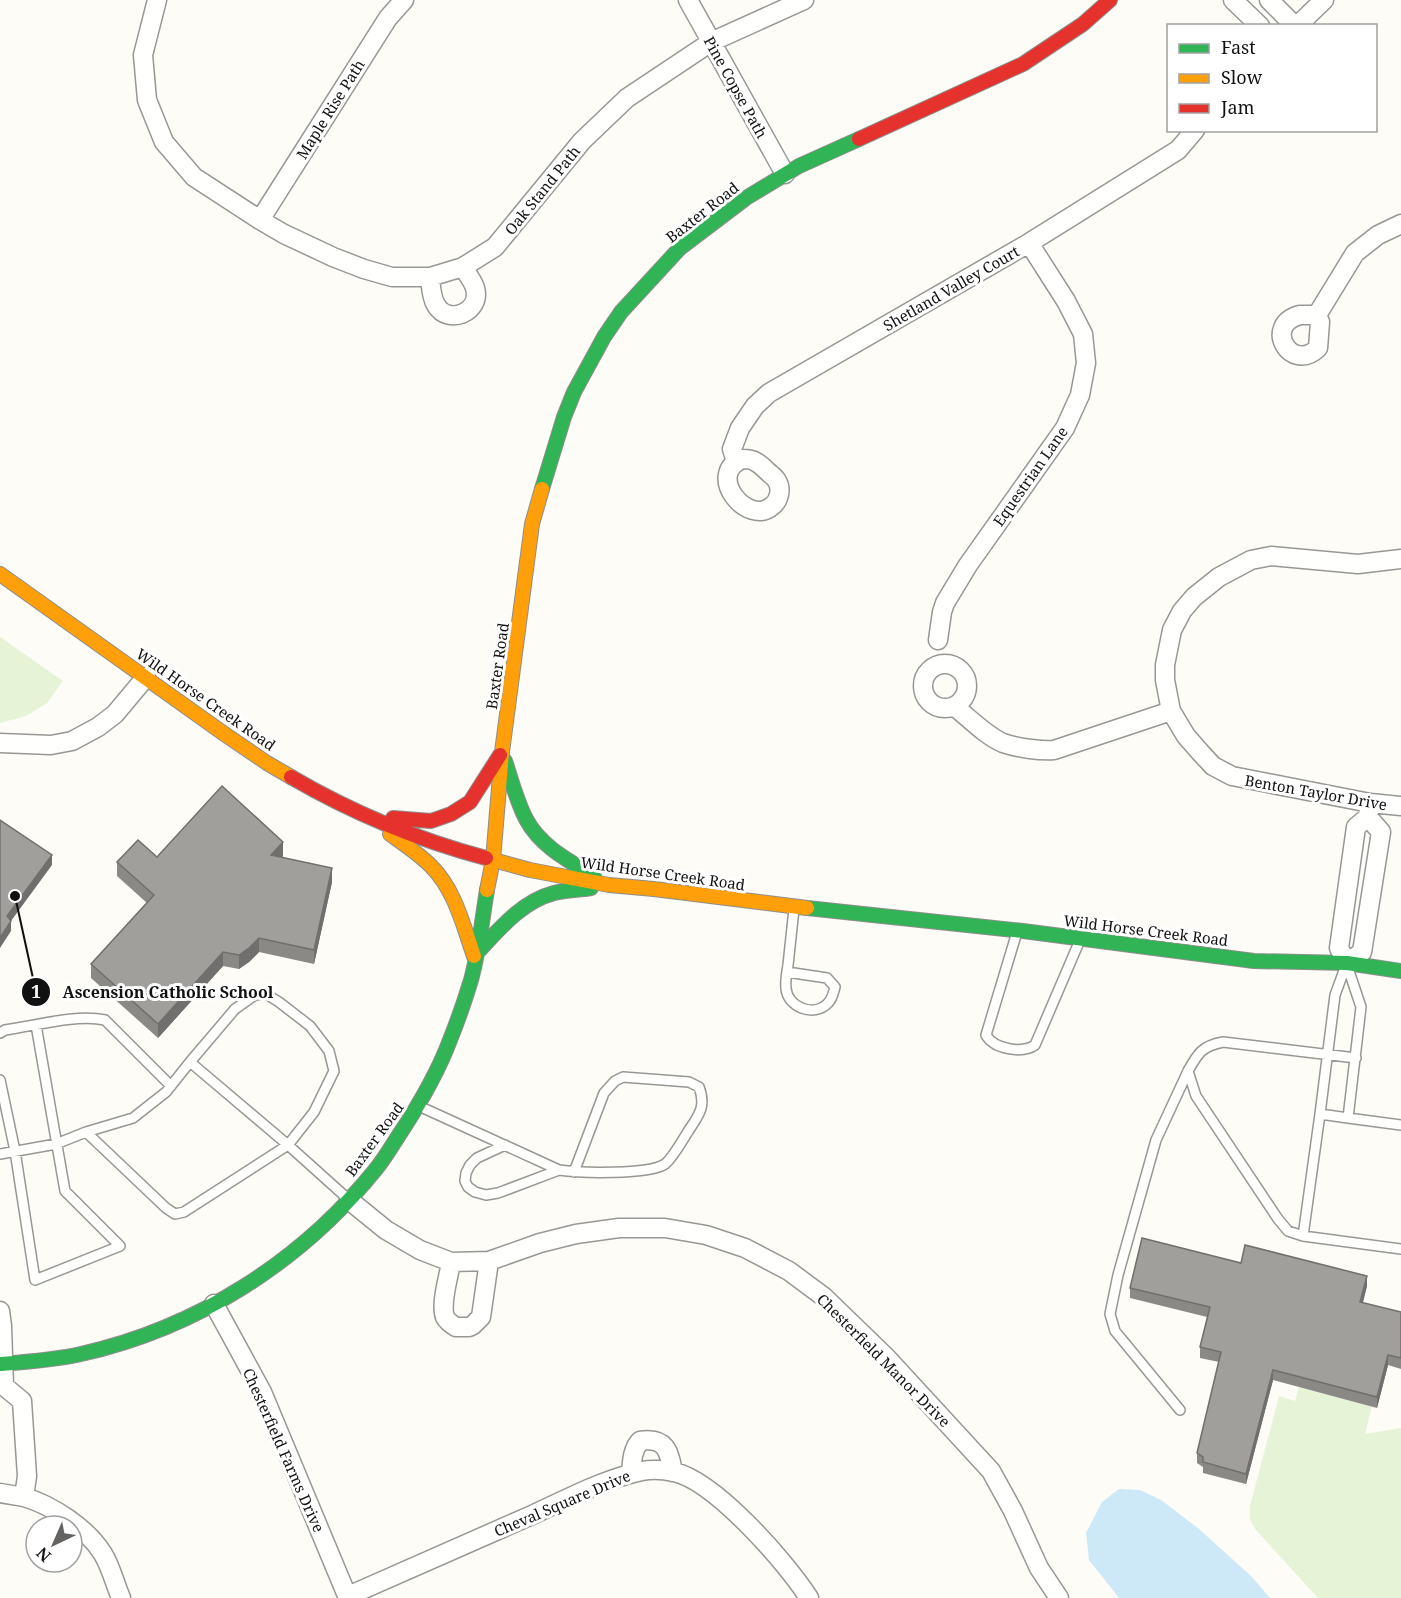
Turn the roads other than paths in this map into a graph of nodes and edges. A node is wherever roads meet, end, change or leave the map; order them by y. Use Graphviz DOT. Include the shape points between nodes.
graph roads {
  1 [pos="157,0"];
  2 [pos="404,0"];
  3 [pos="687,0"];
  4 [pos="804,0"];
  5 [pos="1110,0"];
  6 [pos="1233,0"];
  7 [pos="1269,0"];
  8 [pos="1324,0"];
  9 [pos="1258,24"];
  10 [pos="1294,24"];
  11 [pos="1298,24"];
  12 [pos="711,42"];
  13 [pos="1193,132"];
  14 [pos="785,174"];
  15 [pos="260,220"];
  16 [pos="1401,224"];
  17 [pos="1029,243"];
  18 [pos="463,267"];
  19 [pos="430,277"];
  20 [pos="1317,315"];
  21 [pos="736,462"];
  22 [pos="1401,559"];
  23 [pos="0,574"];
  24 [pos="938,650"];
  25 [pos="146,677"];
  26 [pos="954,706"];
  27 [pos="1171,711"];
  28 [pos="0,743"];
  29 [pos="502,752"];
  30 [pos="1401,806"];
  31 [pos="1369,810"];
  32 [pos="368,817"];
  33 [pos="493,860"];
  34 [pos="609,885"];
  35 [pos="795,907"];
  36 [pos="1018,930"];
  37 [pos="1081,938"];
  38 [pos="474,956"];
  39 [pos="1347,963"];
  40 [pos="1401,971"];
  41 [pos="787,972"];
  42 [pos="36,1025"];
  43 [pos="0,1033"];
  44 [pos="1327,1054"];
  45 [pos="1356,1058"];
  46 [pos="190,1062"];
  47 [pos="1188,1071"];
  48 [pos="0,1080"];
  49 [pos="171,1086"];
  50 [pos="418,1106"];
  51 [pos="1320,1114"];
  52 [pos="1348,1118"];
  53 [pos="1401,1125"];
  54 [pos="86,1132"];
  55 [pos="56,1144"];
  56 [pos="505,1145"];
  57 [pos="288,1146"];
  58 [pos="15,1151"];
  59 [pos="0,1154"];
  60 [pos="559,1170"];
  61 [pos="574,1172"];
  62 [pos="349,1200"];
  63 [pos="1303,1236"];
  64 [pos="1401,1249"];
  65 [pos="489,1261"];
  66 [pos="451,1262"];
  67 [pos="214,1304"];
  68 [pos="0,1311"];
  69 [pos="1,1364"];
  70 [pos="2,1389"];
  71 [pos="1180,1410"];
  72 [pos="674,1472"];
  73 [pos="631,1474"];
  74 [pos="0,1493"];
  75 [pos="24,1497"];
  76 [pos="348,1597"];
  77 [pos="121,1598"];
  78 [pos="809,1598"];
  79 [pos="1059,1598"];
  1 -- 15 [label="street, Oak Stand Path" via="143,56 147,100 164,142 194,177"];
  2 -- 15 [label="street, Maple Rise Path" via="388,18"];
  3 -- 12 [label="street, Pine Copse Path"];
  4 -- 12 [label="street, Oak Stand Path"];
  5 -- 14 [label="main road, Baxter Road" via="1083,24 1023,64"];
  6 -- 9 [label="street"];
  7 -- 10 [label="street"];
  8 -- 11 [label="street"];
  12 -- 14 [label="street, Pine Copse Path"];
  12 -- 18 [label="street, Oak Stand Path" via="627,98 582,141 495,247"];
  13 -- 17 [label="street, Shetland Valley Court" via="1178,150"];
  14 -- 29 [label="main road, Baxter Road" via="746,198 672,256 621,312 574,392 532,524"];
  15 -- 19 [label="street, Oak Stand Path" via="364,269 392,277"];
  16 -- 20 [label="street" via="1355,253"];
  17 -- 21 [label="street, Shetland Valley Court" via="769,393 740,428 732,449"];
  17 -- 24 [label="street, Equestrian Lane" via="1083,334 1086,363 1080,395 1065,428 945,603"];
  18 -- 19 [label="street, Oak Stand Path"];
  18 -- 19 [label="street" via="476,296 470,309 458,316 438,308"];
  22 -- 27 [label="street, Benton Taylor Drive" via="1358,564 1271,556 1251,560 1219,577 1194,597 1172,630 1165,665"];
  23 -- 25 [label="main road, Wild Horse Creek Road"];
  24 -- 26 [label="street" via="965,677 964,697"];
  24 -- 26 [label="street" via="924,681 925,695 934,705"];
  25 -- 28 [label="street" via="115,714 72,741 51,745"];
  25 -- 32 [label="main road, Wild Horse Creek Road" via="267,763"];
  26 -- 27 [label="street" via="1004,743 1036,751 1054,750"];
  27 -- 31 [label="street, Benton Taylor Drive" via="1186,736 1213,766 1232,776"];
  29 -- 32 [label="main road" via="470,802 451,814 431,820"];
  29 -- 33 [label="main road, Baxter Road"];
  29 -- 34 [label="main road" via="526,819 538,836 556,853"];
  30 -- 31 [label="street, Benton Taylor Drive"];
  31 -- 39 [label="street" via="1356,827 1354,838 1339,948"];
  31 -- 39 [label="street" via="1381,831 1362,952"];
  32 -- 33 [label="main road, Wild Horse Creek Road"];
  32 -- 38 [label="main road" via="425,860 442,879"];
  33 -- 34 [label="main road, Wild Horse Creek Road"];
  33 -- 38 [label="main road, Baxter Road"];
  34 -- 35 [label="main road, Wild Horse Creek Road"];
  34 -- 38 [label="main road" via="550,894 528,905"];
  35 -- 36 [label="main road, Wild Horse Creek Road"];
  35 -- 41 [label="lane"];
  36 -- 37 [label="main road, Wild Horse Creek Road"];
  36 -- 37 [label="lane" via="986,1035 989,1041 1004,1048 1028,1049 1035,1045"];
  37 -- 39 [label="main road, Wild Horse Creek Road" via="1254,961"];
  38 -- 50 [label="main road, Baxter Road" via="471,979 450,1041"];
  39 -- 40 [label="main road, Wild Horse Creek Road"];
  39 -- 44 [label="lane" via="1335,995"];
  39 -- 45 [label="lane" via="1361,1007"];
  41 -- 41 [label="lane" via="785,989 797,1006 816,1009 833,996 835,987 827,978"];
  42 -- 43 [label="lane"];
  42 -- 49 [label="lane" via="70,1019 105,1020"];
  42 -- 55 [label="lane"];
  44 -- 45 [label="lane"];
  44 -- 47 [label="lane" via="1223,1042 1210,1044 1198,1053"];
  44 -- 51 [label="lane"];
  45 -- 52 [label="lane"];
  46 -- 49 [label="lane"];
  46 -- 57 [label="lane"];
  46 -- 57 [label="lane" via="235,1009 255,995 266,994 310,1026 329,1051 334,1071 314,1112"];
  47 -- 63 [label="lane" via="1196,1096 1278,1220 1288,1231"];
  47 -- 71 [label="lane" via="1156,1140 1110,1314 1114,1331"];
  48 -- 58 [label="lane"];
  49 -- 54 [label="lane" via="133,1118"];
  50 -- 56 [label="lane"];
  50 -- 62 [label="main road, Baxter Road" via="377,1168"];
  51 -- 52 [label="lane"];
  51 -- 63 [label="lane"];
  52 -- 53 [label="lane"];
  54 -- 55 [label="lane"];
  54 -- 57 [label="lane" via="175,1214"];
  55 -- 58 [label="lane"];
  55 -- 58 [label="lane" via="65,1191 120,1246 35,1281"];
  56 -- 60 [label="lane"];
  56 -- 60 [label="lane" via="470,1165 465,1181 468,1187 486,1195 498,1193"];
  57 -- 62 [label="lane"];
  58 -- 59 [label="lane"];
  60 -- 61 [label="lane"];
  61 -- 61 [label="lane" via="653,1170 666,1163 702,1108 699,1087 689,1082 623,1077 615,1081 604,1093"];
  62 -- 66 [label="street, Chesterfield Manor Drive" via="386,1230"];
  62 -- 67 [label="main road, Baxter Road" via="278,1264"];
  63 -- 64 [label="lane"];
  65 -- 66 [label="street, Chesterfield Manor Drive"];
  65 -- 66 [label="street" via="481,1317 469,1327 456,1327 444,1314"];
  65 -- 79 [label="street, Chesterfield Manor Drive" via="576,1234 619,1228 664,1228 706,1235 745,1248 789,1271 824,1297 887,1358 991,1471 1039,1568"];
  67 -- 69 [label="main road, Baxter Road" via="174,1324 110,1346 80,1354"];
  67 -- 76 [label="street, Chesterfield Farms Drive" via="262,1392"];
  68 -- 69 [label="street"];
  69 -- 70 [label="street"];
  70 -- 75 [label="street" via="22,1401 27,1476"];
  72 -- 73 [label="street, Cheval Square Drive" via="645,1470"];
  72 -- 73 [label="street" via="664,1445 650,1440 636,1445"];
  72 -- 78 [label="street, Cheval Square Drive" via="691,1478 723,1501 779,1558"];
  73 -- 76 [label="street, Cheval Square Drive"];
  74 -- 75 [label="street"];
  75 -- 77 [label="street" via="43,1503 87,1535 103,1554"];
}
